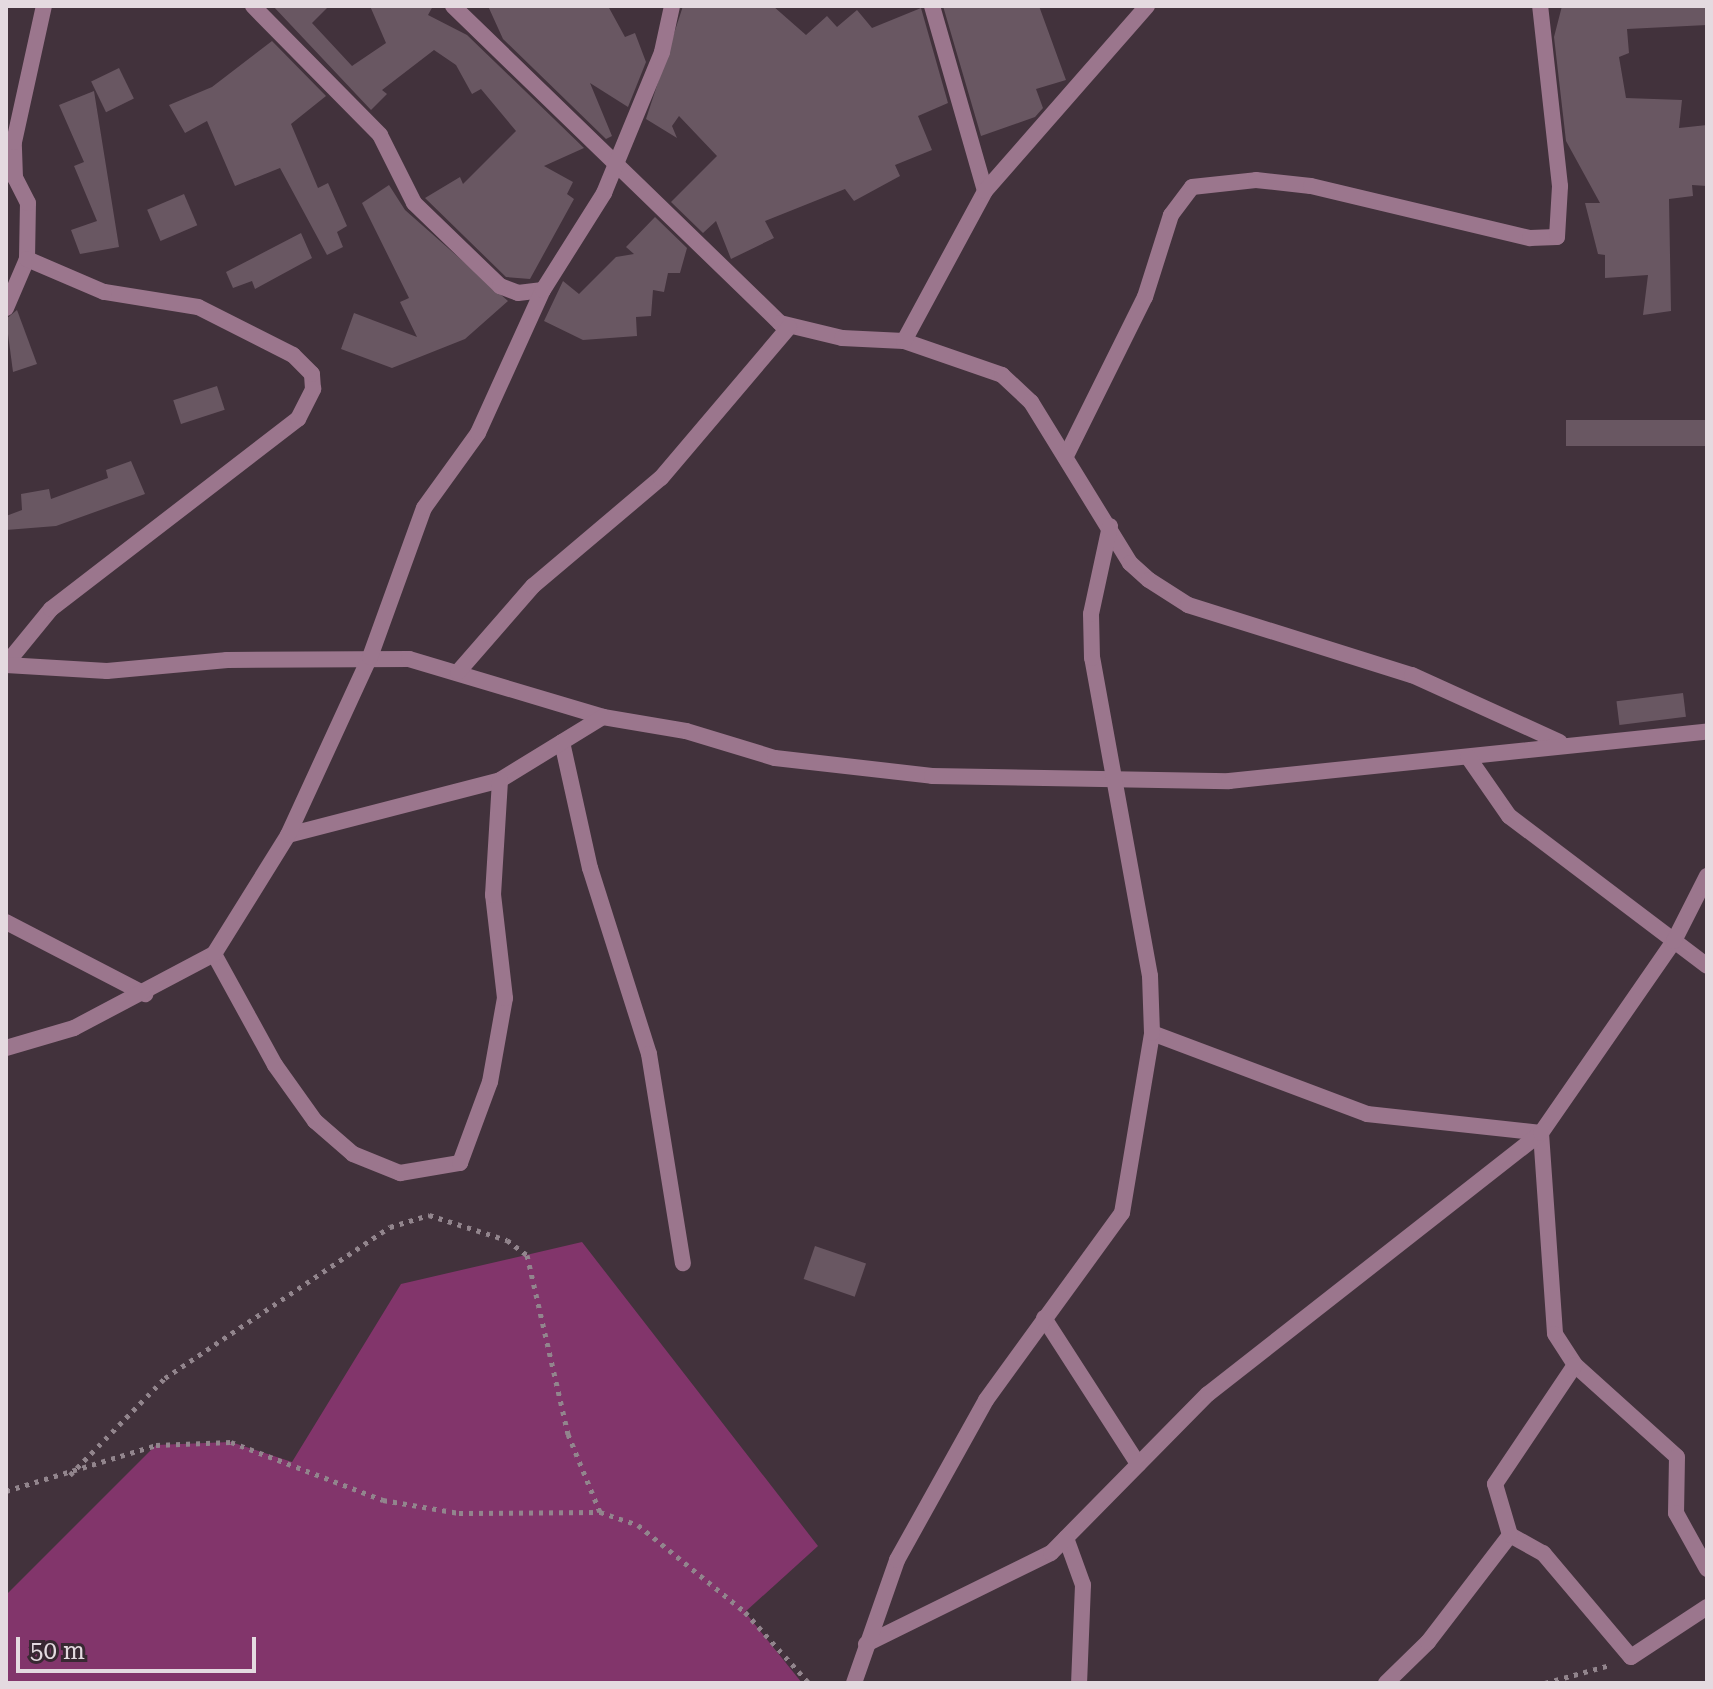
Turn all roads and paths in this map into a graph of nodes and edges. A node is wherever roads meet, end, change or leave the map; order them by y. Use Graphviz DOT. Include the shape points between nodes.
graph roads {
  1 [pos="44,6"];
  2 [pos="253,6"];
  3 [pos="453,6"];
  4 [pos="672,6"];
  5 [pos="932,6"];
  6 [pos="1147,6"];
  7 [pos="1540,6"];
  8 [pos="617,164"];
  9 [pos="985,191"];
  10 [pos="27,259"];
  11 [pos="543,290"];
  12 [pos="6,308"];
  13 [pos="789,327"];
  14 [pos="904,341"];
  15 [pos="1066,456"];
  16 [pos="1110,526"];
  17 [pos="370,657"];
  18 [pos="6,665"];
  19 [pos="458,672"];
  20 [pos="603,717"];
  21 [pos="1707,732"];
  22 [pos="562,742"];
  23 [pos="1560,742"];
  24 [pos="1468,757"];
  25 [pos="500,780"];
  26 [pos="1114,780"];
  27 [pos="288,835"];
  28 [pos="1707,876"];
  29 [pos="6,922"];
  30 [pos="1674,941"];
  31 [pos="214,954"];
  32 [pos="1707,966"];
  33 [pos="145,994"];
  34 [pos="1152,1033"];
  35 [pos="6,1048"];
  36 [pos="1541,1133"];
  37 [pos="683,1263"];
  38 [pos="1044,1318"];
  39 [pos="1575,1365"];
  40 [pos="1138,1464"];
  41 [pos="70,1476"];
  42 [pos="6,1491"];
  43 [pos="600,1512"];
  44 [pos="1510,1535"];
  45 [pos="1066,1538"];
  46 [pos="1707,1569"];
  47 [pos="1707,1607"];
  48 [pos="866,1644"];
  49 [pos="1631,1657"];
  50 [pos="809,1683"];
  51 [pos="854,1683"];
  52 [pos="1079,1683"];
  53 [pos="1386,1683"];
  54 [pos="1545,1683"];
  1 -- 10 [label="street" via="14,142 15,178 28,203"];
  2 -- 11 [label="street" via="380,135 414,203 500,286 518,293"];
  3 -- 8 [label="street"];
  4 -- 8 [label="street" via="662,52"];
  5 -- 9 [label="street"];
  6 -- 9 [label="street"];
  7 -- 15 [label="street" via="1560,186 1557,237 1530,238 1311,186 1256,180 1192,187 1171,215 1145,297"];
  8 -- 11 [label="street"];
  8 -- 13 [label="street"];
  9 -- 14 [label="street"];
  10 -- 12 [label="street"];
  10 -- 18 [label="street" via="104,292 198,307 293,355 312,374 313,389 298,419 51,609"];
  11 -- 17 [label="street" via="478,433 424,508"];
  13 -- 14 [label="street"];
  13 -- 19 [label="street" via="661,478 533,586"];
  14 -- 15 [label="street" via="1002,375"];
  15 -- 16 [label="street"];
  16 -- 23 [label="street" via="1130,563 1188,605 1412,675"];
  16 -- 26 [label="street" via="1091,614 1092,658"];
  17 -- 18 [label="street" via="107,671"];
  17 -- 19 [label="street"];
  17 -- 27 [label="street"];
  19 -- 20 [label="street"];
  20 -- 22 [label="street"];
  20 -- 26 [label="street" via="686,731 775,758 932,776"];
  21 -- 23 [label="street"];
  22 -- 25 [label="street"];
  22 -- 37 [label="street" via="590,868 649,1054"];
  23 -- 24 [label="street"];
  24 -- 26 [label="street" via="1229,781"];
  24 -- 30 [label="street" via="1509,816"];
  25 -- 27 [label="street"];
  25 -- 31 [label="street" via="493,895 505,998 490,1082 460,1163 400,1173 353,1154 315,1121 275,1065"];
  26 -- 34 [label="street" via="1150,976"];
  27 -- 31 [label="street"];
  28 -- 30 [label="street"];
  29 -- 33 [label="street"];
  30 -- 32 [label="street"];
  30 -- 36 [label="street"];
  31 -- 33 [label="street"];
  33 -- 35 [label="street" via="74,1028"];
  34 -- 36 [label="street" via="1367,1114"];
  34 -- 38 [label="street" via="1122,1213"];
  36 -- 39 [label="street" via="1549,1317"];
  36 -- 40 [label="street" via="1261,1350"];
  38 -- 40 [label="street"];
  38 -- 48 [label="street" via="986,1400 897,1560"];
  39 -- 44 [label="street" via="1495,1484"];
  39 -- 46 [label="street" via="1677,1457 1676,1513"];
  40 -- 45 [label="street"];
  41 -- 42 [label="path"];
  41 -- 43 [label="path" via="156,1445 231,1442 383,1500 459,1513"];
  41 -- 43 [label="path" via="165,1378 390,1227 429,1215 507,1240 527,1255 568,1434"];
  43 -- 50 [label="path" via="638,1525 745,1612"];
  44 -- 49 [label="street" via="1543,1553"];
  44 -- 53 [label="street" via="1437,1631"];
  45 -- 48 [label="street" via="1026,1569"];
  45 -- 52 [label="street" via="1086,1618"];
  47 -- 49 [label="street"];
  48 -- 51 [label="street"];
  49 -- 54 [label="path"];
}
